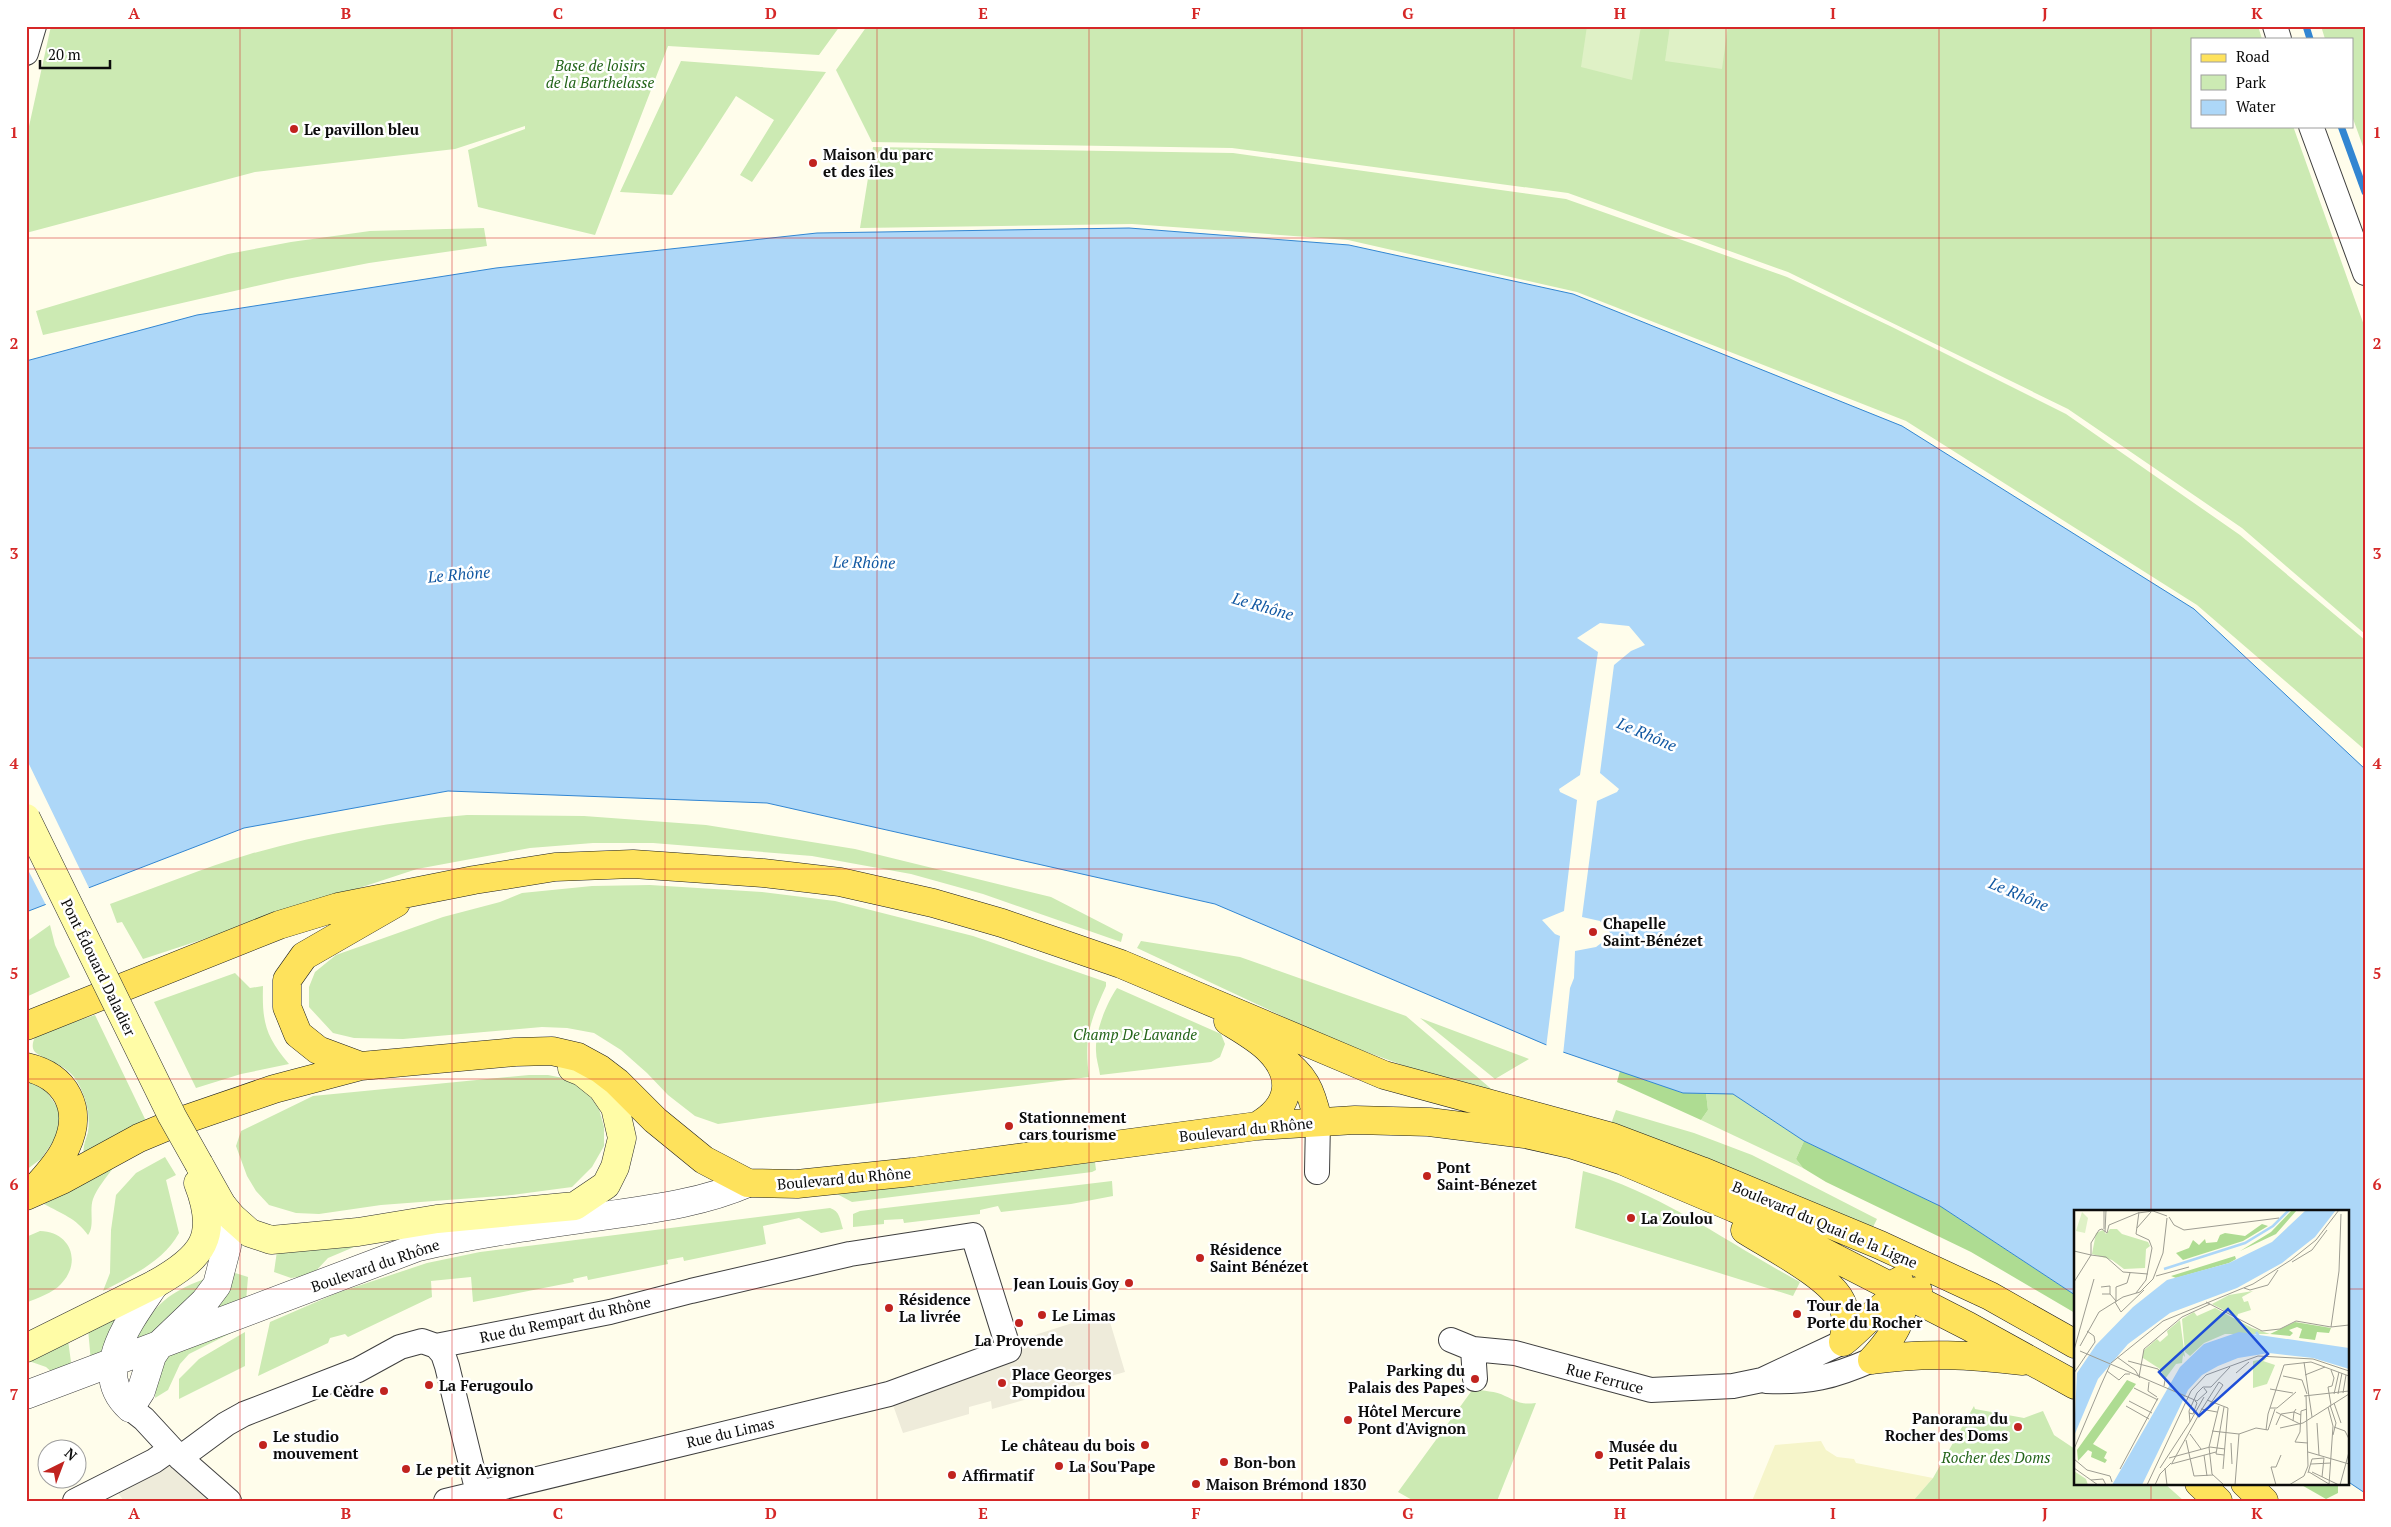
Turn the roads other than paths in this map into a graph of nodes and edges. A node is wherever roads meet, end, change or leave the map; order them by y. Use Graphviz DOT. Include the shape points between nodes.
graph roads {
  1 [pos="34,26"];
  2 [pos="2275,26"];
  3 [pos="2279,38"];
  4 [pos="26,54"];
  5 [pos="2312,128"];
  6 [pos="2365,273"];
  7 [pos="26,818"];
  8 [pos="422,890"];
  9 [pos="1186,992"];
  10 [pos="26,1026"];
  11 [pos="1267,1048"];
  12 [pos="516,1052"];
  13 [pos="361,1066"];
  14 [pos="26,1067"];
  15 [pos="1318,1120"];
  16 [pos="1257,1126"];
  17 [pos="1569,1134"];
  18 [pos="196,1166"];
  19 [pos="1316,1172"];
  20 [pos="1661,1178"];
  21 [pos="748,1183"];
  22 [pos="29,1194"];
  23 [pos="222,1205"];
  24 [pos="1880,1246"];
  25 [pos="155,1284"];
  26 [pos="1903,1293"];
  27 [pos="1990,1296"];
  28 [pos="1451,1340"];
  29 [pos="1843,1342"];
  30 [pos="2074,1343"];
  31 [pos="160,1344"];
  32 [pos="436,1346"];
  33 [pos="26,1348"];
  34 [pos="1009,1350"];
  35 [pos="1473,1350"];
  36 [pos="1872,1360"];
  37 [pos="2038,1363"];
  38 [pos="112,1364"];
  39 [pos="1474,1379"];
  40 [pos="1762,1380"];
  41 [pos="2074,1384"];
  42 [pos="26,1396"];
  43 [pos="137,1413"];
  44 [pos="175,1454"];
  45 [pos="2200,1484"];
  46 [pos="2245,1484"];
  47 [pos="480,1497"];
  48 [pos="75,1501"];
  49 [pos="229,1501"];
  50 [pos="446,1501"];
  51 [pos="2218,1501"];
  52 [pos="2264,1501"];
  1 -- 4 [label="street"];
  2 -- 3 [label="street"];
  5 -- 6 [label="street"];
  7 -- 18 [label="main road, Pont Édouard Daladier, bridge"];
  8 -- 9 [label="main road" via="555,867 633,864 840,882 1002,923 1121,964"];
  8 -- 10 [label="main road" via="338,907 279,925"];
  8 -- 13 [label="main road" via="304,956 287,980 287,1007 298,1034 318,1050"];
  9 -- 11 [label="main road"];
  9 -- 17 [label="main road" via="1384,1075"];
  11 -- 15 [label="main road" via="1300,1074 1308,1086"];
  11 -- 16 [label="main road" via="1280,1064 1287,1087 1280,1108"];
  12 -- 13 [label="main road"];
  12 -- 21 [label="main road" via="552,1051 578,1057 600,1069 704,1160"];
  12 -- 23 [label="main road" via="561,1063 582,1072 602,1088 615,1107 622,1138 615,1168 606,1185 575,1206 271,1240 250,1233"];
  13 -- 22 [label="main road" via="274,1089 175,1123"];
  14 -- 22 [label="main road" via="56,1080 68,1096 74,1112 66,1148"];
  15 -- 16 [label="main road, Boulevard du Rhône"];
  15 -- 17 [label="main road, Boulevard du Rhône" via="1429,1122 1525,1134"];
  15 -- 19 [label="street"];
  16 -- 21 [label="main road, Boulevard du Rhône" via="912,1172 797,1184"];
  17 -- 20 [label="main road, Boulevard du Quai de la Ligne"];
  17 -- 24 [label="main road, Boulevard du Quai de la Ligne" via="1612,1137"];
  18 -- 23 [label="main road, Pont Édouard Daladier"];
  18 -- 25 [label="main road, Pont Édouard Daladier" via="208,1219 203,1245 174,1273"];
  20 -- 26 [label="main road, Boulevard du Quai de la Ligne" via="1798,1239"];
  20 -- 29 [label="main road" via="1808,1270 1835,1291 1846,1318"];
  21 -- 31 [label="street, Boulevard du Rhône" via="727,1192 667,1206 470,1235 418,1247"];
  23 -- 31 [label="street, Pont Édouard Daladier" via="227,1225 227,1246 217,1285"];
  24 -- 26 [label="main road"];
  24 -- 27 [label="main road, Boulevard du Quai de la Ligne"];
  25 -- 33 [label="main road, Pont Édouard Daladier"];
  25 -- 38 [label="street" via="126,1330"];
  26 -- 27 [label="main road" via="1941,1290"];
  26 -- 29 [label="main road" via="1883,1305"];
  26 -- 36 [label="main road" via="1902,1315 1892,1335"];
  26 -- 37 [label="main road, Boulevard du Quai de la Ligne"];
  27 -- 30 [label="main road, Boulevard du Quai de la Ligne"];
  28 -- 35 [label="street, Rue Ferruce"];
  29 -- 40 [label="street, Rue Ferruce"];
  31 -- 38 [label="street, Boulevard du Rhône"];
  31 -- 43 [label="street" via="152,1356"];
  32 -- 34 [label="street, Rue du Rempart du Rhône" via="610,1312 850,1254 973,1235"];
  32 -- 44 [label="street, Rue du Rempart du Rhône" via="422,1342 400,1347 358,1370 244,1414"];
  32 -- 47 [label="street" via="447,1366"];
  34 -- 47 [label="street, Rue du Limas" via="889,1394"];
  35 -- 39 [label="street"];
  35 -- 40 [label="street, Rue Ferruce" via="1515,1353 1651,1390 1733,1386"];
  36 -- 37 [label="main road" via="1948,1354"];
  36 -- 40 [label="street, Rue Ferruce" via="1818,1379 1797,1382"];
  37 -- 41 [label="main road, Boulevard du Quai de la Ligne"];
  38 -- 42 [label="street, Boulevard du Rhône"];
  38 -- 43 [label="street" via="115,1386 123,1402"];
  43 -- 44 [label="street"];
  44 -- 48 [label="street, Rue du Rempart du Rhône"];
  44 -- 49 [label="street"];
  45 -- 51 [label="main road"];
  46 -- 52 [label="main road"];
  47 -- 50 [label="street, Rue du Limas"];
}
